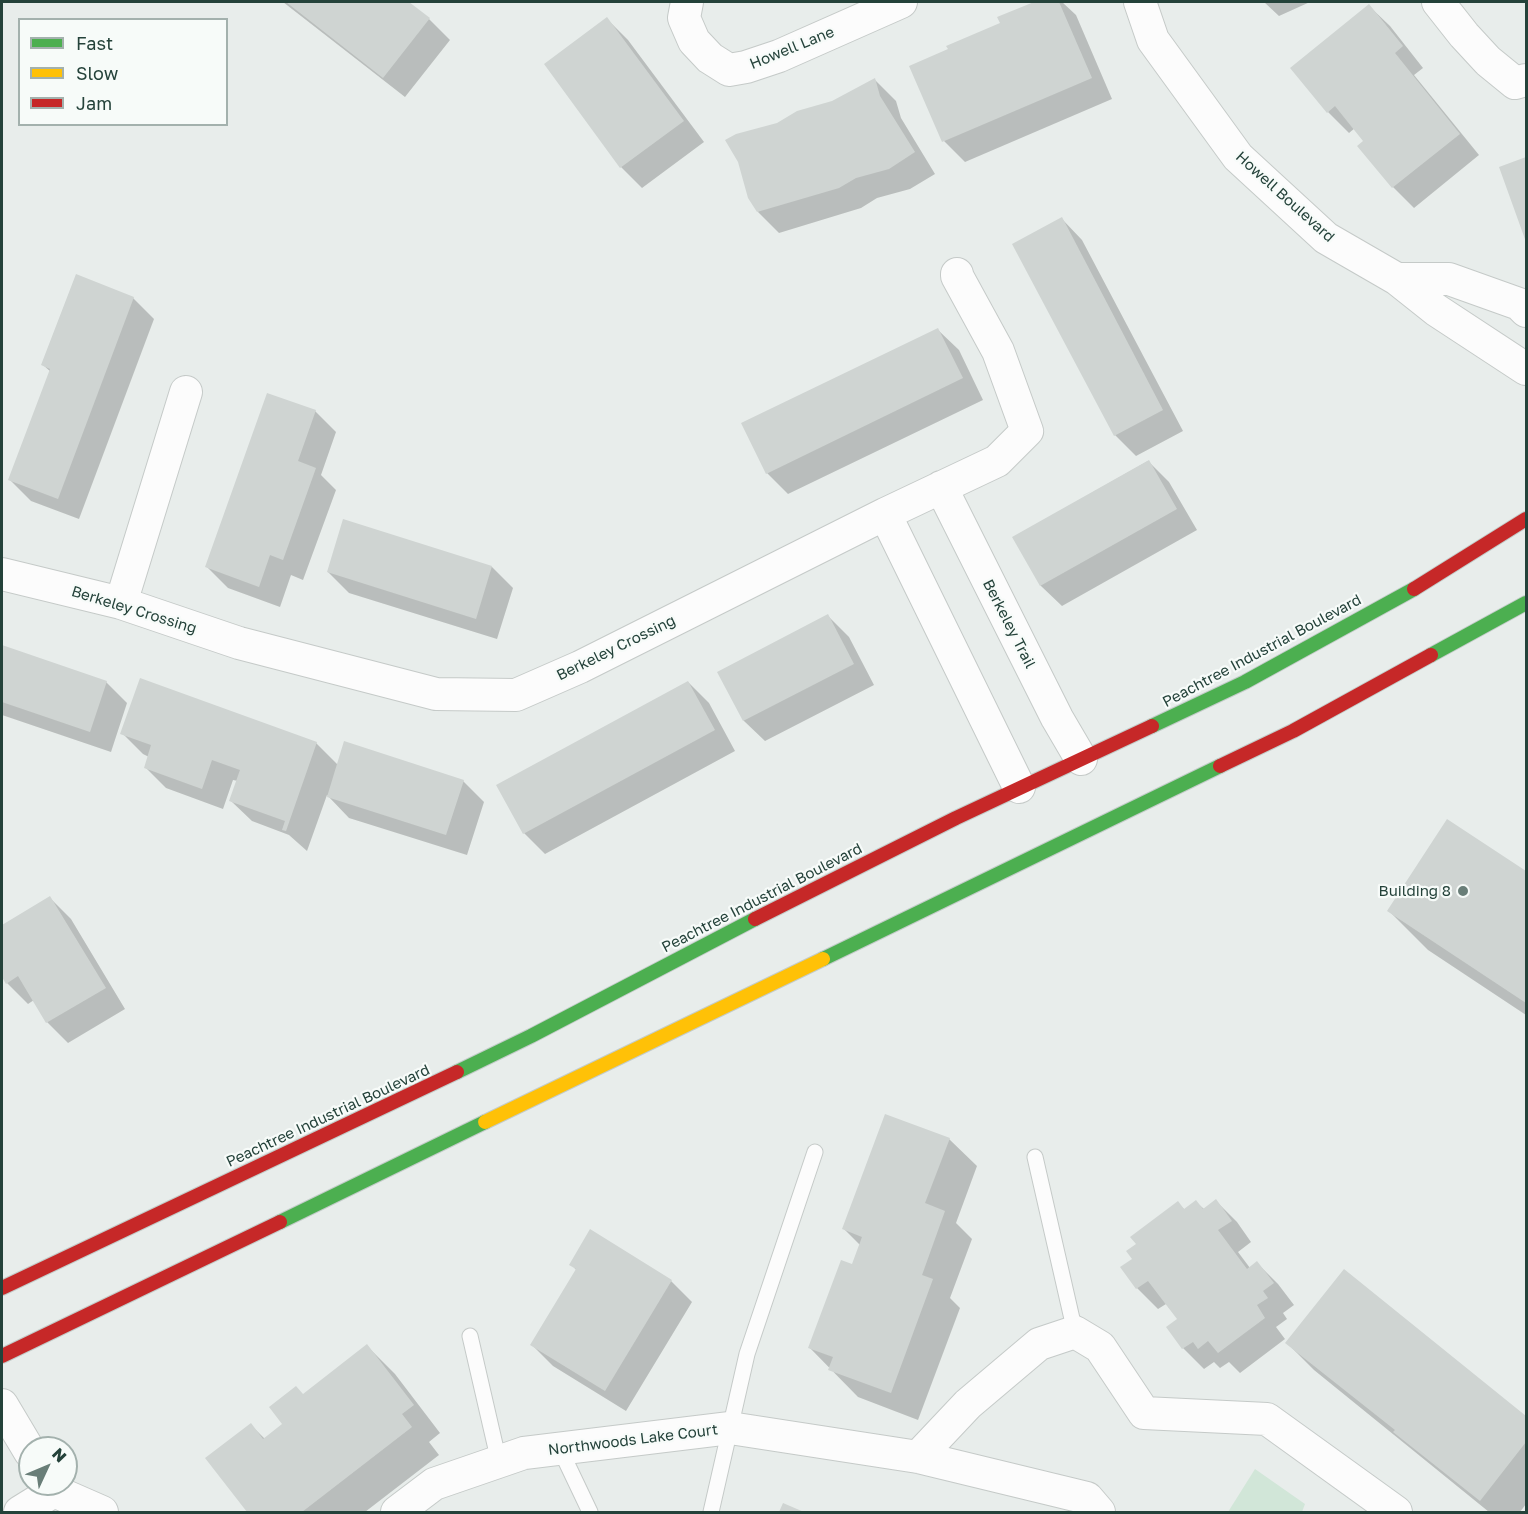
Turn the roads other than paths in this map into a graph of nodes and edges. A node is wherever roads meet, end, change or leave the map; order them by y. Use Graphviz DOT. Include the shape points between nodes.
graph roads {
  1 [pos="687,2"];
  2 [pos="901,2"];
  3 [pos="1140,2"];
  4 [pos="1438,2"];
  5 [pos="1527,80"];
  6 [pos="957,274"];
  7 [pos="1397,279"];
  8 [pos="1527,311"];
  9 [pos="1527,369"];
  10 [pos="186,392"];
  11 [pos="940,488"];
  12 [pos="885,514"];
  13 [pos="1527,519"];
  14 [pos="2,574"];
  15 [pos="121,603"];
  16 [pos="1527,603"];
  17 [pos="1081,759"];
  18 [pos="1019,787"];
  19 [pos="815,1152"];
  20 [pos="1035,1157"];
  21 [pos="2,1288"];
  22 [pos="1075,1332"];
  23 [pos="470,1336"];
  24 [pos="2,1356"];
  25 [pos="2,1405"];
  26 [pos="730,1428"];
  27 [pos="20,1436"];
  28 [pos="560,1449"];
  29 [pos="918,1457"];
  30 [pos="499,1462"];
  31 [pos="40,1496"];
  32 [pos="70,1496"];
  33 [pos="20,1512"];
  34 [pos="102,1512"];
  35 [pos="397,1512"];
  36 [pos="590,1512"];
  37 [pos="711,1512"];
  38 [pos="1099,1512"];
  39 [pos="1396,1512"];
  1 -- 2 [label="street, Howell Lane" via="684,18 694,42 729,70 779,56"];
  3 -- 7 [label="street, Howell Boulevard" via="1153,40 1239,157 1326,238"];
  4 -- 5 [label="street" via="1488,61 1515,83"];
  6 -- 11 [label="street, Berkeley Crossing" via="998,351 1028,431 997,461"];
  7 -- 8 [label="street" via="1449,279 1519,304"];
  7 -- 9 [label="street, Howell Boulevard" via="1436,310"];
  10 -- 15 [label="street"];
  11 -- 12 [label="street, Berkeley Crossing"];
  11 -- 17 [label="street, Berkeley Trail"];
  12 -- 15 [label="street, Berkeley Crossing" via="580,667 516,695 436,694 238,643"];
  12 -- 18 [label="street"];
  13 -- 17 [label="highway, Peachtree Industrial Boulevard" via="1410,591 1245,682"];
  14 -- 15 [label="street, Berkeley Crossing"];
  16 -- 24 [label="highway" via="1293,731"];
  17 -- 18 [label="highway, Peachtree Industrial Boulevard"];
  18 -- 21 [label="highway, Peachtree Industrial Boulevard" via="531,1036"];
  19 -- 26 [label="lane" via="747,1354"];
  20 -- 22 [label="lane"];
  22 -- 29 [label="street" via="1039,1344 968,1404"];
  22 -- 39 [label="street" via="1100,1347 1144,1413 1267,1419"];
  23 -- 30 [label="lane"];
  25 -- 27 [label="street"];
  26 -- 28 [label="street, Northwoods Lake Court"];
  26 -- 29 [label="street, Northwoods Lake Court"];
  26 -- 37 [label="lane"];
  28 -- 30 [label="street, Northwoods Lake Court" via="524,1453"];
  28 -- 36 [label="lane"];
  29 -- 38 [label="street, Northwoods Lake Court" via="1087,1498"];
  30 -- 35 [label="street, Northwoods Lake Court" via="434,1484"];
  31 -- 33 [label="street"];
  32 -- 34 [label="street"];
}
